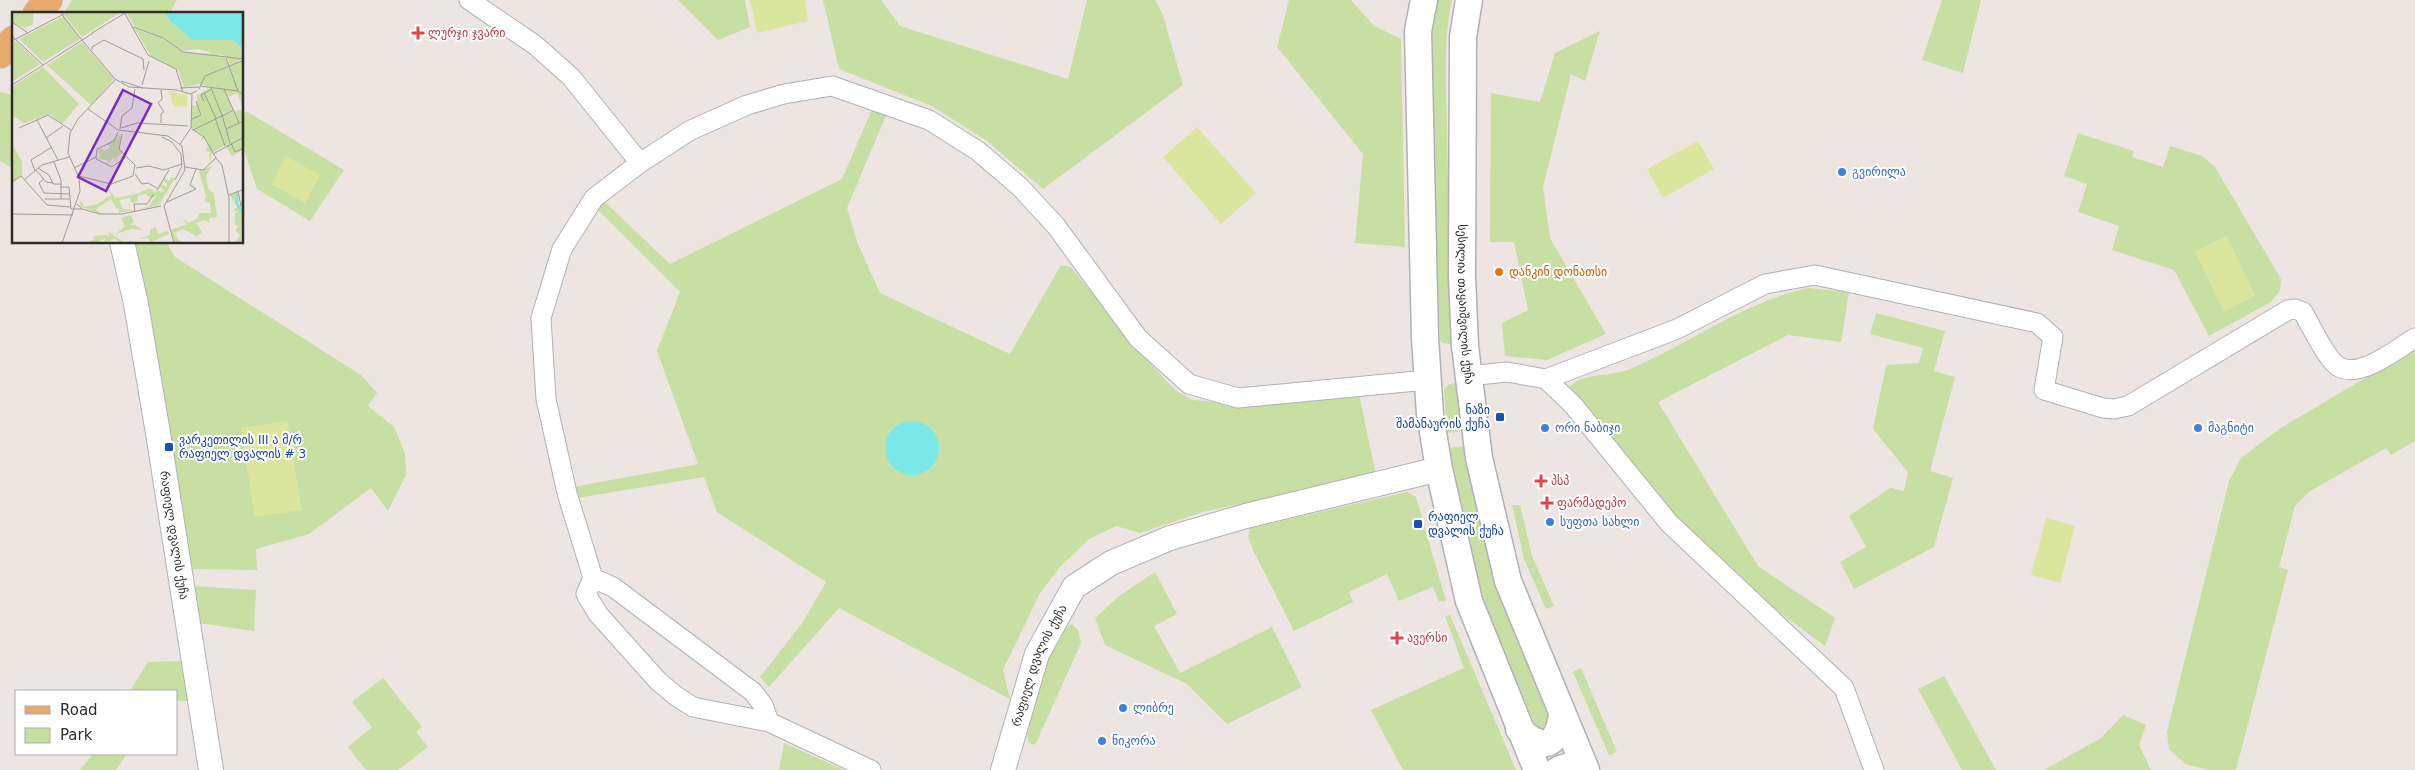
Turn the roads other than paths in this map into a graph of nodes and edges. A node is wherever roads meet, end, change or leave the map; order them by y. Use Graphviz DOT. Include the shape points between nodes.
graph roads {
  1 [pos="469,0"];
  2 [pos="1424,0"];
  3 [pos="1470,0"];
  4 [pos="640,164"];
  5 [pos="122,244"];
  6 [pos="1425,338"];
  7 [pos="2415,338"];
  8 [pos="1465,346"];
  9 [pos="1468,376"];
  10 [pos="1427,380"];
  11 [pos="1546,380"];
  12 [pos="1439,469"];
  13 [pos="593,578"];
  14 [pos="1562,714"];
  15 [pos="769,722"];
  16 [pos="1519,729"];
  17 [pos="211,770"];
  18 [pos="871,770"];
  19 [pos="1003,770"];
  20 [pos="1537,770"];
  21 [pos="1558,770"];
  22 [pos="1586,770"];
  23 [pos="1874,770"];
  1 -- 4 [label="street" via="535,45 571,76"];
  2 -- 6 [label="main road" via="1418,31"];
  3 -- 8 [label="main road, სესილია თაყაიშვილის ქუჩა" via="1462,46"];
  4 -- 10 [label="street" via="689,131 747,104 832,86 929,120 978,151 1020,187 1056,226 1138,338 1189,384 1238,398"];
  4 -- 13 [label="street" via="594,198 562,249 542,318 546,399 567,493"];
  5 -- 17 [label="street, რაფიელ დვალის ქუჩა" via="158,433"];
  6 -- 8 [label="main road" via="1436,353 1444,356 1455,354"];
  6 -- 10 [label="main road"];
  7 -- 11 [label="street" via="2360,370 2343,370 2333,362 2302,312 2288,310 2128,406 2114,410 2044,390 2053,337 2037,323 1815,275 1765,284 1677,329"];
  8 -- 9 [label="main road, სესილია თაყაიშვილის ქუჩა"];
  9 -- 10 [label="main road"];
  9 -- 11 [label="street" via="1507,372"];
  9 -- 14 [label="main road, სესილია თაყაიშვილის ქუჩა" via="1480,458 1508,580"];
  10 -- 12 [label="main road"];
  11 -- 23 [label="street" via="1573,405 1669,524 1844,688"];
  12 -- 16 [label="main road" via="1469,601"];
  12 -- 19 [label="street, რაფიელ დვალის ქუჩა" via="1170,538 1111,563 1074,587 1037,654"];
  13 -- 15 [label="street" via="613,587 753,692 763,705"];
  13 -- 15 [label="street" via="586,594 598,614 664,686 694,706"];
  14 -- 16 [label="main road" via="1560,731 1548,743 1538,744"];
  14 -- 22 [label="main road, სესილია თაყაიშვილის ქუჩა"];
  15 -- 18 [label="street"];
  16 -- 20 [label="main road"];
  21 -- 22 [label="main road" via="1576,765"];
}
